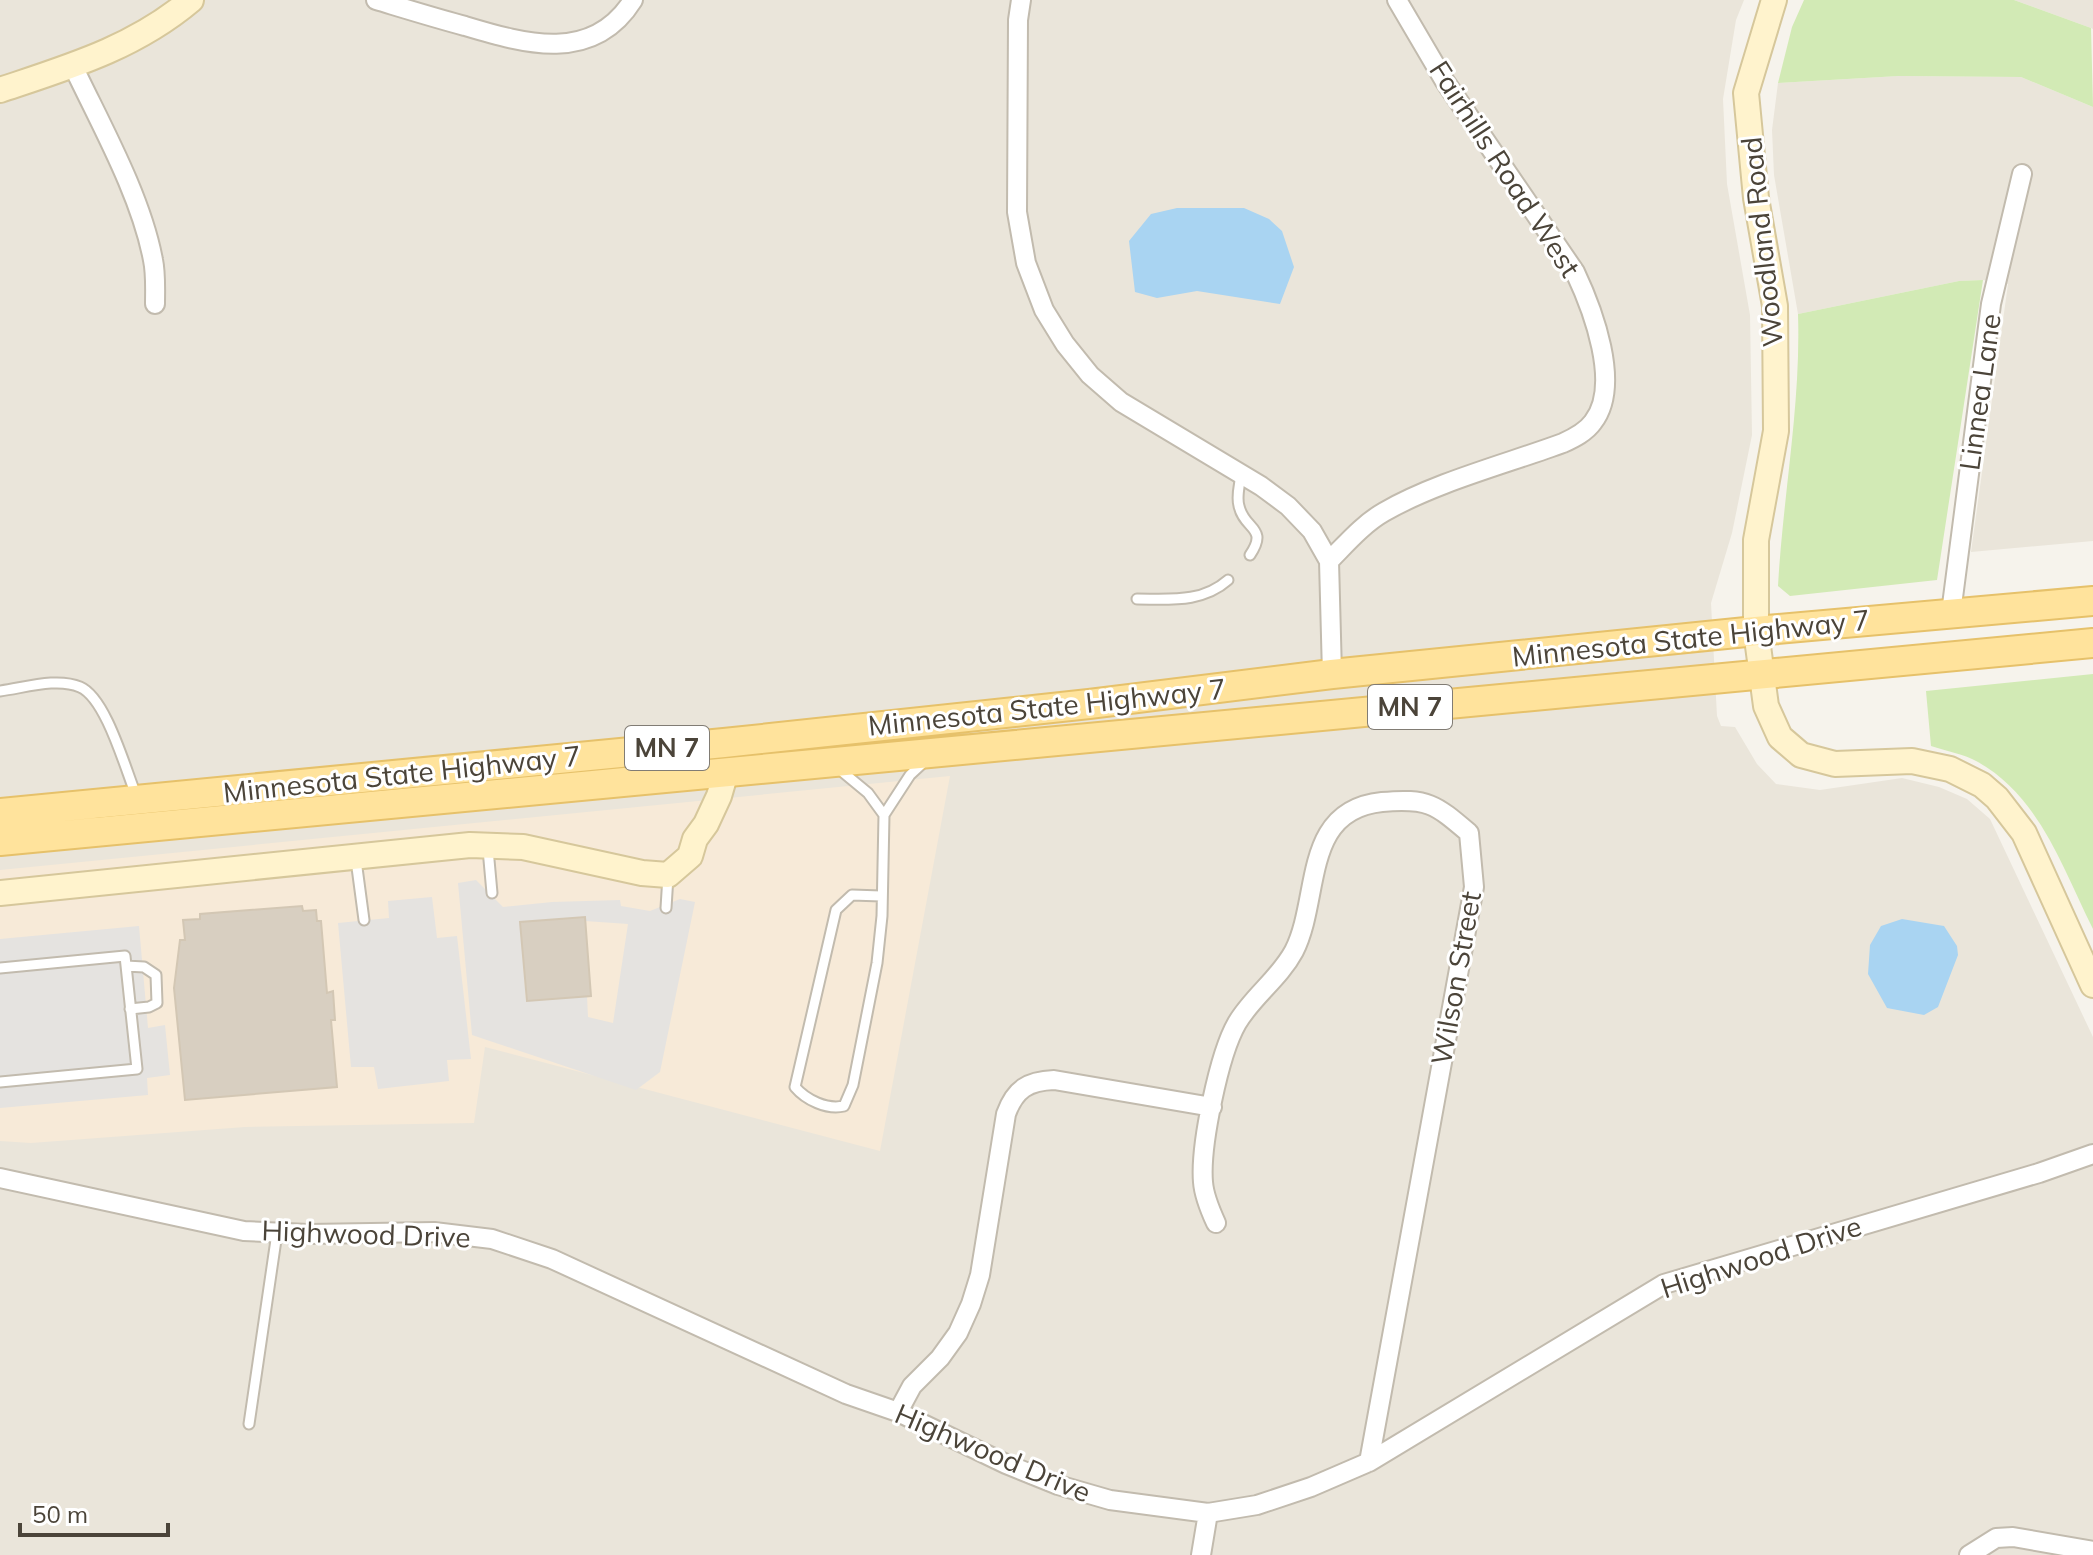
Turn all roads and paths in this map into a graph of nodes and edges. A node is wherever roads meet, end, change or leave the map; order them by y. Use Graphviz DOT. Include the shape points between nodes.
graph roads {
  1 [pos="191,0"];
  2 [pos="376,0"];
  3 [pos="633,0"];
  4 [pos="1021,0"];
  5 [pos="1397,0"];
  6 [pos="1774,0"];
  7 [pos="73,66"];
  8 [pos="0,90"];
  9 [pos="2022,174"];
  10 [pos="155,304"];
  11 [pos="1241,474"];
  12 [pos="1250,555"];
  13 [pos="1329,561"];
  14 [pos="1228,580"];
  15 [pos="1137,599"];
  16 [pos="2093,601"];
  17 [pos="1951,613"];
  18 [pos="1756,631"];
  19 [pos="2093,643"];
  20 [pos="1332,674"];
  21 [pos="1760,675"];
  22 [pos="0,691"];
  23 [pos="936,752"];
  24 [pos="831,762"];
  25 [pos="726,772"];
  26 [pos="137,799"];
  27 [pos="0,813"];
  28 [pos="884,815"];
  29 [pos="0,841"];
  30 [pos="488,846"];
  31 [pos="355,857"];
  32 [pos="668,875"];
  33 [pos="0,893"];
  34 [pos="492,893"];
  35 [pos="881,896"];
  36 [pos="666,908"];
  37 [pos="364,920"];
  38 [pos="126,966"];
  39 [pos="0,968"];
  40 [pos="2093,985"];
  41 [pos="130,1009"];
  42 [pos="0,1082"];
  43 [pos="1212,1107"];
  44 [pos="2093,1154"];
  45 [pos="0,1178"];
  46 [pos="1216,1223"];
  47 [pos="277,1233"];
  48 [pos="898,1412"];
  49 [pos="249,1424"];
  50 [pos="1369,1462"];
  51 [pos="1208,1513"];
  52 [pos="2093,1551"];
  53 [pos="1201,1555"];
  54 [pos="1969,1555"];
  1 -- 7 [label="street" via="141,37"];
  2 -- 3 [label="street" via="543,45 596,36 617,22"];
  4 -- 11 [label="street" via="1017,212 1026,263 1044,310 1090,375 1121,402"];
  5 -- 13 [label="street, Fairhills Road West" via="1444,80 1575,272 1600,344 1602,403 1595,421 1580,434 1382,513"];
  6 -- 18 [label="street, Woodland Road" via="1746,93 1756,198 1775,306 1776,431 1756,540"];
  7 -- 8 [label="street"];
  7 -- 10 [label="street" via="143,227 153,261"];
  9 -- 17 [label="street, Linnea Lane" via="1991,304"];
  11 -- 12 [label="lane" via="1239,507 1258,541"];
  11 -- 13 [label="street" via="1288,506 1312,531"];
  13 -- 20 [label="street"];
  14 -- 15 [label="lane" via="1203,596"];
  16 -- 17 [label="main road, Minnesota State Highway 7 / MN 7"];
  17 -- 18 [label="main road, Minnesota State Highway 7 / MN 7"];
  18 -- 20 [label="main road, Minnesota State Highway 7 / MN 7"];
  18 -- 21 [label="street, Woodland Road"];
  19 -- 21 [label="main road, Minnesota State Highway 7 / MN 7"];
  20 -- 26 [label="main road, Minnesota State Highway 7 / MN 7" via="740,741"];
  21 -- 23 [label="main road, Minnesota State Highway 7 / MN 7"];
  21 -- 40 [label="street, Woodland Road" via="1773,726 1801,755 1835,764 1933,764 1966,776 1997,798 2024,833"];
  22 -- 26 [label="lane" via="55,683 79,687 95,698"];
  23 -- 24 [label="main road, Minnesota State Highway 7 / MN 7"];
  23 -- 28 [label="lane" via="910,775"];
  24 -- 25 [label="main road, Minnesota State Highway 7 / MN 7"];
  24 -- 28 [label="lane" via="868,793"];
  25 -- 29 [label="main road, Minnesota State Highway 7 / MN 7"];
  25 -- 32 [label="street" via="690,856"];
  26 -- 27 [label="main road, Minnesota State Highway 7 / MN 7"];
  28 -- 35 [label="lane"];
  30 -- 31 [label="street"];
  30 -- 32 [label="street" via="523,847"];
  30 -- 34 [label="lane"];
  31 -- 33 [label="street"];
  31 -- 37 [label="lane"];
  32 -- 36 [label="lane"];
  35 -- 35 [label="lane" via="877,963 853,1085 844,1106 837,1108 795,1087 836,910 852,895"];
  38 -- 39 [label="lane" via="125,956"];
  38 -- 41 [label="lane"];
  38 -- 41 [label="lane" via="152,969 156,975 157,1003"];
  41 -- 42 [label="lane" via="137,1069"];
  43 -- 46 [label="street, Wilson Street" via="1203,1182"];
  43 -- 48 [label="street" via="1054,1080 1022,1086 1006,1114 971,1304 958,1333 912,1386"];
  43 -- 50 [label="street, Wilson Street" via="1225,1046 1294,950 1316,865 1337,821 1366,804 1413,800 1441,809 1469,833 1474,887"];
  44 -- 50 [label="street, Highwood Drive" via="1664,1284"];
  45 -- 47 [label="street, Highwood Drive" via="244,1231"];
  47 -- 48 [label="street, Highwood Drive" via="434,1232 492,1239 552,1259 846,1394"];
  47 -- 49 [label="lane"];
  48 -- 51 [label="street, Highwood Drive" via="1058,1485 1110,1500"];
  50 -- 51 [label="street, Highwood Drive" via="1257,1505"];
  51 -- 53 [label="street"];
  52 -- 54 [label="street" via="2013,1537 1996,1538"];
}
